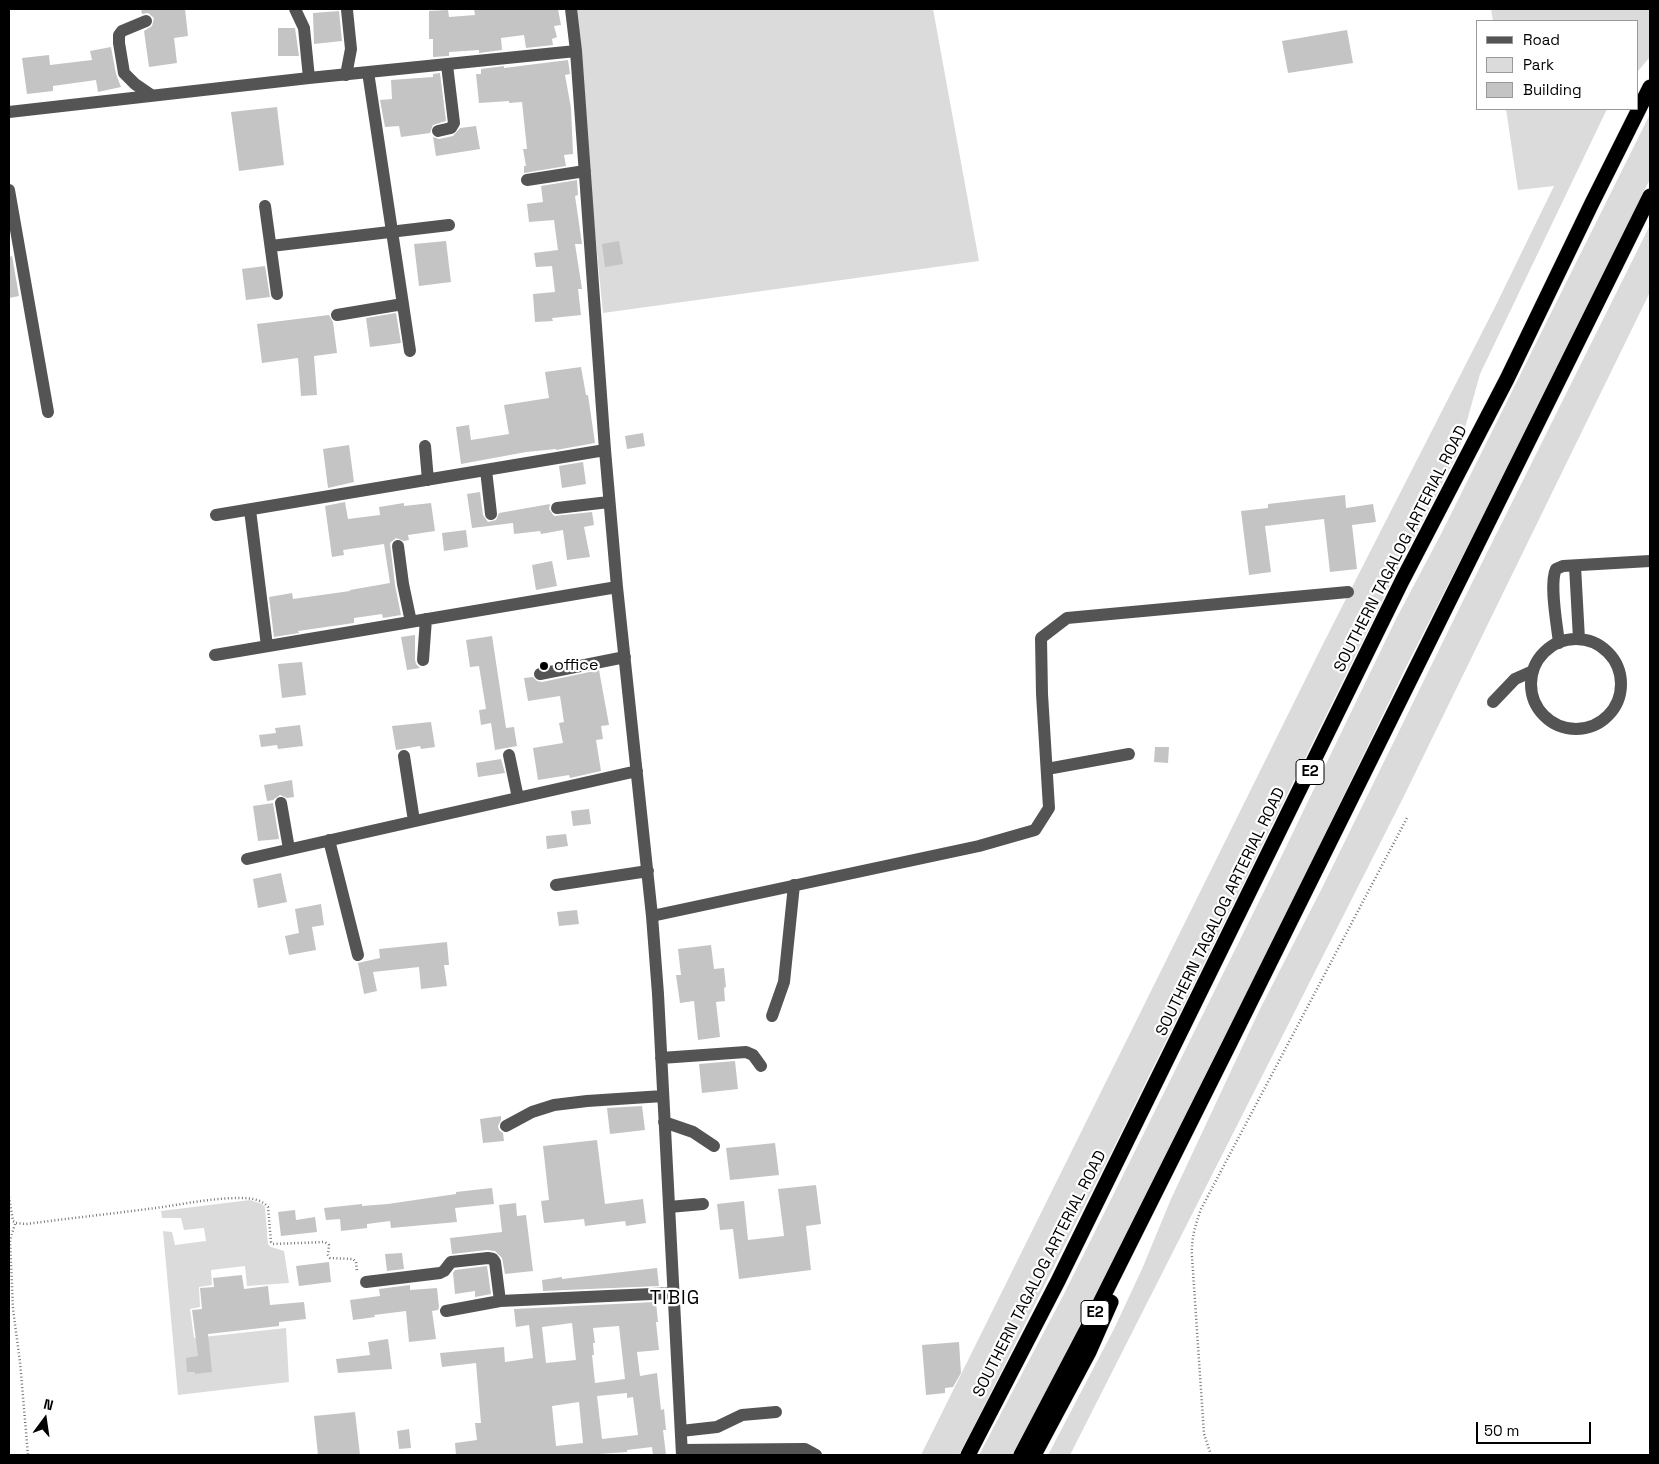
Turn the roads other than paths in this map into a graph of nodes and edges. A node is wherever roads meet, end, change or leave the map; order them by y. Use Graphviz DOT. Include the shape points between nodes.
graph roads {
  1 [pos="295,9"];
  2 [pos="571,9"];
  3 [pos="347,10"];
  4 [pos="146,21"];
  5 [pos="576,52"];
  6 [pos="447,65"];
  7 [pos="368,72"];
  8 [pos="346,75"];
  9 [pos="309,78"];
  10 [pos="1650,87"];
  11 [pos="151,95"];
  12 [pos="1639,109"];
  13 [pos="1638,110"];
  14 [pos="9,112"];
  15 [pos="438,131"];
  16 [pos="584,171"];
  17 [pos="527,180"];
  18 [pos="9,190"];
  19 [pos="1650,196"];
  20 [pos="264,206"];
  21 [pos="449,225"];
  22 [pos="391,231"];
  23 [pos="271,246"];
  24 [pos="276,294"];
  25 [pos="403,304"];
  26 [pos="337,316"];
  27 [pos="410,351"];
  28 [pos="48,412"];
  29 [pos="424,446"];
  30 [pos="605,450"];
  31 [pos="486,470"];
  32 [pos="428,480"];
  33 [pos="610,502"];
  34 [pos="557,508"];
  35 [pos="250,510"];
  36 [pos="491,514"];
  37 [pos="216,515"];
  38 [pos="398,546"];
  39 [pos="1650,561"];
  40 [pos="1575,566"];
  41 [pos="617,587"];
  42 [pos="1348,592"];
  43 [pos="426,619"];
  44 [pos="411,622"];
  45 [pos="1579,639"];
  46 [pos="1559,643"];
  47 [pos="267,646"];
  48 [pos="215,655"];
  49 [pos="625,657"];
  50 [pos="423,660"];
  51 [pos="1533,672"];
  52 [pos="540,674"];
  53 [pos="1493,702"];
  54 [pos="1128,754"];
  55 [pos="509,755"];
  56 [pos="404,756"];
  57 [pos="1047,769"];
  58 [pos="637,771"];
  59 [pos="518,798"];
  60 [pos="281,803"];
  61 [pos="414,821"];
  62 [pos="329,840"];
  63 [pos="289,849"];
  64 [pos="248,859"];
  65 [pos="648,871"];
  66 [pos="556,885"];
  67 [pos="794,885"];
  68 [pos="652,916"];
  69 [pos="358,955"];
  70 [pos="772,1016"];
  71 [pos="661,1058"];
  72 [pos="761,1066"];
  73 [pos="663,1096"];
  74 [pos="664,1122"];
  75 [pos="506,1126"];
  76 [pos="714,1146"];
  77 [pos="1167,1169"];
  78 [pos="703,1204"];
  79 [pos="669,1207"];
  80 [pos="366,1282"];
  81 [pos="673,1293"];
  82 [pos="500,1301"];
  83 [pos="446,1311"];
  84 [pos="776,1412"];
  85 [pos="681,1431"];
  86 [pos="682,1452"];
  87 [pos="816,1455"];
  88 [pos="968,1455"];
  89 [pos="1021,1455"];
  90 [pos="1034,1455"];
  1 -- 9 [label="street" via="304,28"];
  2 -- 5 [label="street"];
  3 -- 8 [label="street" via="351,49"];
  4 -- 11 [label="street" via="122,31 119,43 124,73"];
  5 -- 6 [label="street"];
  5 -- 16 [label="street"];
  6 -- 7 [label="street"];
  6 -- 15 [label="street" via="454,123 451,128"];
  7 -- 8 [label="street"];
  7 -- 22 [label="street"];
  8 -- 9 [label="street"];
  9 -- 11 [label="street"];
  10 -- 12 [label="highway, SOUTHERN TAGALOG ARTERIAL ROAD / E2"];
  11 -- 14 [label="street"];
  13 -- 88 [label="highway, SOUTHERN TAGALOG ARTERIAL ROAD / E2" via="1507,379 1402,581 1058,1281"];
  16 -- 17 [label="street"];
  16 -- 30 [label="street"];
  18 -- 28 [label="street"];
  19 -- 77 [label="highway, E2"];
  20 -- 23 [label="street"];
  21 -- 22 [label="street"];
  22 -- 23 [label="street"];
  22 -- 25 [label="street"];
  23 -- 24 [label="street"];
  25 -- 26 [label="street"];
  25 -- 27 [label="street"];
  29 -- 32 [label="street"];
  30 -- 31 [label="street"];
  30 -- 33 [label="street"];
  31 -- 32 [label="street"];
  31 -- 36 [label="street"];
  32 -- 35 [label="street"];
  33 -- 34 [label="street"];
  33 -- 41 [label="street"];
  35 -- 37 [label="street"];
  35 -- 47 [label="street"];
  38 -- 44 [label="street"];
  39 -- 40 [label="street"];
  40 -- 45 [label="street"];
  40 -- 46 [label="street" via="1558,567 1554,572"];
  41 -- 43 [label="street"];
  41 -- 49 [label="street"];
  42 -- 57 [label="street" via="1067,618 1041,638"];
  43 -- 44 [label="street"];
  43 -- 50 [label="street"];
  44 -- 47 [label="street"];
  45 -- 46 [label="street"];
  45 -- 51 [label="street" via="1606,651 1616,663 1621,677 1620,697 1602,721 1574,729 1554,724 1534,701"];
  46 -- 51 [label="street" via="1542,654"];
  47 -- 48 [label="street"];
  49 -- 52 [label="street"];
  49 -- 58 [label="street"];
  51 -- 53 [label="street" via="1515,680"];
  54 -- 57 [label="street"];
  55 -- 59 [label="street"];
  56 -- 61 [label="street"];
  57 -- 67 [label="street" via="1049,808 1035,830 979,846"];
  58 -- 59 [label="street"];
  58 -- 65 [label="street"];
  59 -- 61 [label="street"];
  60 -- 63 [label="street"];
  61 -- 62 [label="street"];
  62 -- 63 [label="street"];
  62 -- 69 [label="street"];
  63 -- 64 [label="street"];
  65 -- 66 [label="street"];
  65 -- 68 [label="street"];
  67 -- 68 [label="street"];
  67 -- 70 [label="street" via="784,982"];
  68 -- 71 [label="street"];
  71 -- 72 [label="street" via="746,1052 753,1055"];
  71 -- 73 [label="street"];
  73 -- 74 [label="street"];
  73 -- 75 [label="street" via="554,1105"];
  74 -- 76 [label="street" via="693,1132"];
  74 -- 79 [label="street"];
  77 -- 89 [label="highway, E2"];
  77 -- 90 [label="highway" via="1095,1340"];
  78 -- 79 [label="street"];
  79 -- 81 [label="street"];
  80 -- 82 [label="street" via="440,1272 451,1262 490,1258 495,1262"];
  81 -- 82 [label="street"];
  81 -- 85 [label="street"];
  82 -- 83 [label="street"];
  84 -- 85 [label="street" via="742,1415 717,1427"];
  85 -- 86 [label="street"];
  86 -- 87 [label="street" via="805,1449"];
}
